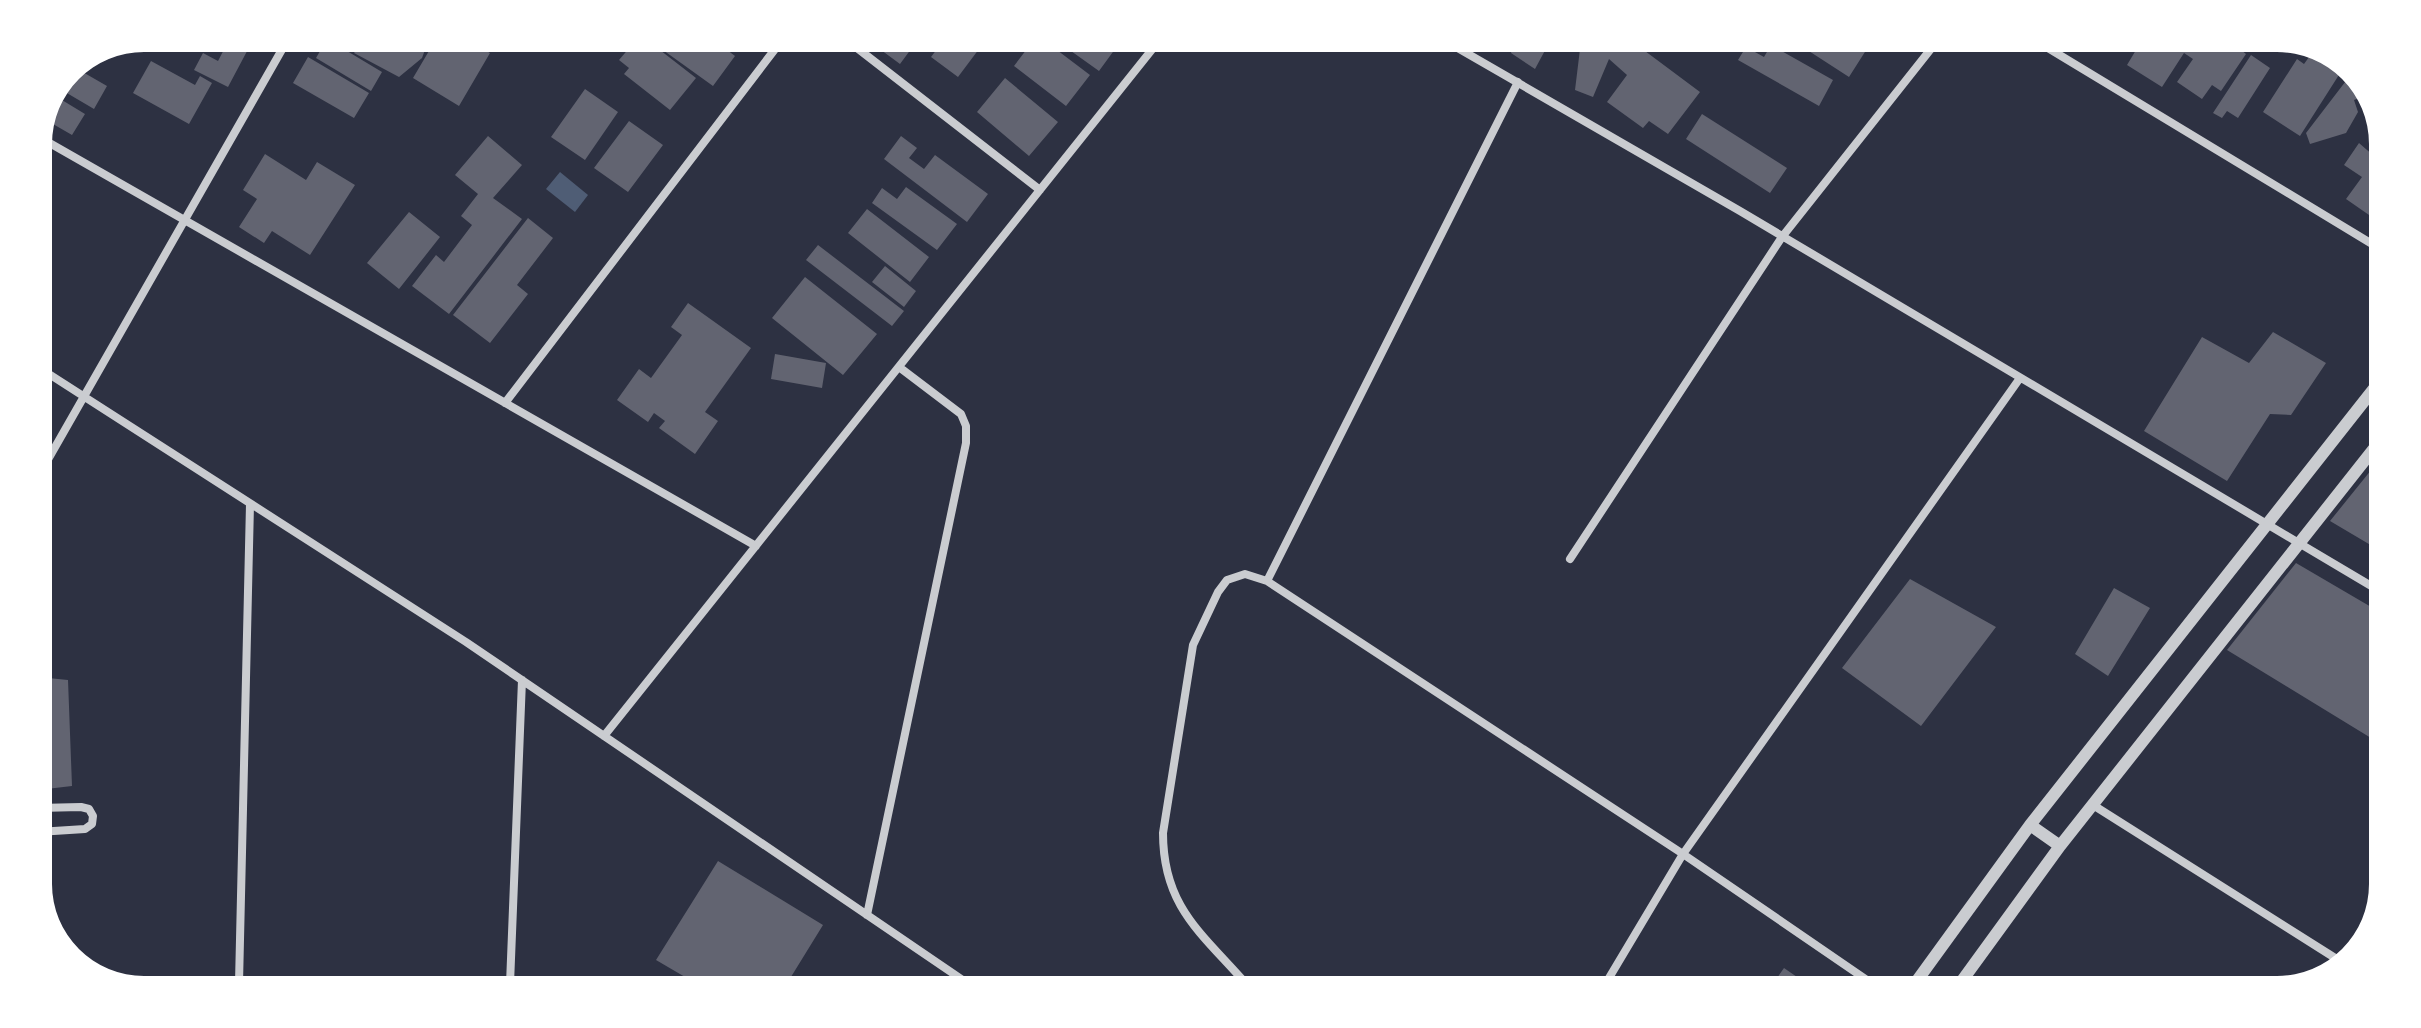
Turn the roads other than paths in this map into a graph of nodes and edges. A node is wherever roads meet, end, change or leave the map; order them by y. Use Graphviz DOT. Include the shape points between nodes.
graph roads {
  1 [pos="281,52"];
  2 [pos="773,52"];
  3 [pos="862,52"];
  4 [pos="1150,52"];
  5 [pos="1465,52"];
  6 [pos="1928,52"];
  7 [pos="2055,52"];
  8 [pos="1518,82"];
  9 [pos="52,144"];
  10 [pos="1040,190"];
  11 [pos="185,220"];
  12 [pos="1782,237"];
  13 [pos="2369,242"];
  14 [pos="899,367"];
  15 [pos="52,376"];
  16 [pos="2020,378"];
  17 [pos="2369,395"];
  18 [pos="84,398"];
  19 [pos="505,403"];
  20 [pos="52,453"];
  21 [pos="2369,455"];
  22 [pos="250,504"];
  23 [pos="2270,524"];
  24 [pos="2300,543"];
  25 [pos="756,546"];
  26 [pos="1570,559"];
  27 [pos="1267,581"];
  28 [pos="2369,585"];
  29 [pos="522,680"];
  30 [pos="604,736"];
  31 [pos="2093,805"];
  32 [pos="52,808"];
  33 [pos="2030,825"];
  34 [pos="52,831"];
  35 [pos="2060,846"];
  36 [pos="1683,854"];
  37 [pos="867,915"];
  38 [pos="2333,957"];
  39 [pos="239,976"];
  40 [pos="510,976"];
  41 [pos="957,976"];
  42 [pos="1239,976"];
  43 [pos="1610,976"];
  44 [pos="1861,976"];
  45 [pos="1920,976"];
  46 [pos="1965,976"];
  1 -- 11 [label="street"];
  2 -- 19 [label="street"];
  3 -- 10 [label="street"];
  4 -- 10 [label="street"];
  5 -- 8 [label="street"];
  6 -- 12 [label="street"];
  7 -- 13 [label="street"];
  8 -- 12 [label="street"];
  8 -- 27 [label="street"];
  9 -- 11 [label="street"];
  10 -- 14 [label="street"];
  11 -- 18 [label="street"];
  11 -- 19 [label="street"];
  12 -- 16 [label="street"];
  12 -- 26 [label="street"];
  14 -- 25 [label="street"];
  14 -- 37 [label="street" via="961,414 966,443"];
  15 -- 18 [label="street"];
  16 -- 23 [label="street"];
  16 -- 36 [label="street"];
  17 -- 23 [label="street"];
  18 -- 20 [label="street"];
  18 -- 22 [label="street"];
  19 -- 25 [label="street"];
  21 -- 24 [label="street"];
  22 -- 29 [label="street"];
  22 -- 39 [label="street"];
  23 -- 24 [label="street"];
  23 -- 33 [label="street"];
  24 -- 28 [label="street"];
  24 -- 31 [label="street"];
  25 -- 30 [label="street"];
  27 -- 36 [label="street"];
  27 -- 42 [label="street" via="1245,574 1227,580 1193,645 1163,833 1167,880 1179,907"];
  29 -- 30 [label="street"];
  29 -- 40 [label="street"];
  30 -- 37 [label="street"];
  31 -- 35 [label="street"];
  31 -- 38 [label="street"];
  32 -- 34 [label="street" via="81,807 93,816 85,829"];
  33 -- 35 [label="street"];
  33 -- 45 [label="street"];
  35 -- 46 [label="street"];
  36 -- 43 [label="street"];
  36 -- 44 [label="street"];
  37 -- 41 [label="street"];
}
